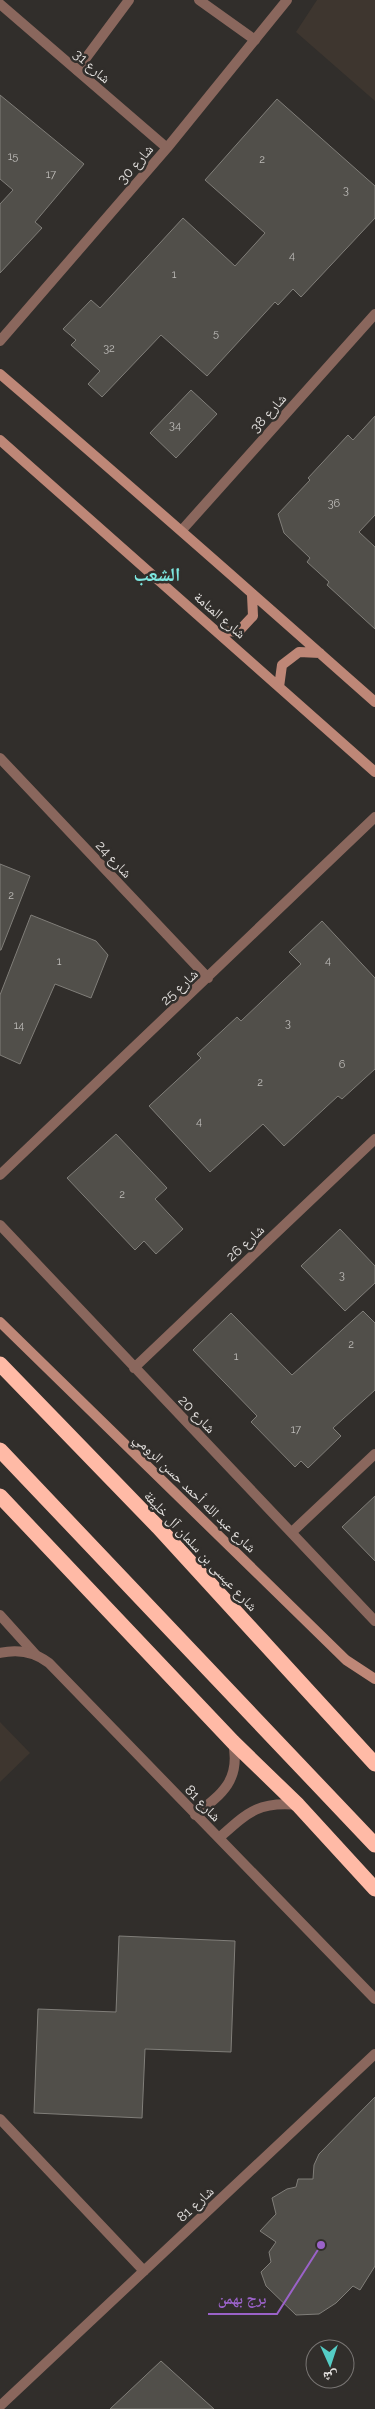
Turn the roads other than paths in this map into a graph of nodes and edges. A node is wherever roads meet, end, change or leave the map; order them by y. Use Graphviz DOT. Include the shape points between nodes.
graph roads {
  1 [pos="129,0"];
  2 [pos="199,0"];
  3 [pos="287,0"];
  4 [pos="0,4"];
  5 [pos="255,40"];
  6 [pos="76,70"];
  7 [pos="167,148"];
  8 [pos="375,314"];
  9 [pos="0,341"];
  10 [pos="0,374"];
  11 [pos="0,440"];
  12 [pos="182,530"];
  13 [pos="252,595"];
  14 [pos="218,632"];
  15 [pos="320,653"];
  16 [pos="280,686"];
  17 [pos="375,702"];
  18 [pos="0,758"];
  19 [pos="375,772"];
  20 [pos="375,817"];
  21 [pos="208,978"];
  22 [pos="375,1139"];
  23 [pos="0,1175"];
  24 [pos="0,1226"];
  25 [pos="0,1322"];
  26 [pos="0,1364"];
  27 [pos="134,1368"];
  28 [pos="0,1450"];
  29 [pos="375,1454"];
  30 [pos="0,1496"];
  31 [pos="292,1532"];
  32 [pos="0,1615"];
  33 [pos="375,1622"];
  34 [pos="0,1653"];
  35 [pos="36,1654"];
  36 [pos="375,1679"];
  37 [pos="233,1742"];
  38 [pos="375,1764"];
  39 [pos="298,1805"];
  40 [pos="195,1815"];
  41 [pos="218,1838"];
  42 [pos="375,1844"];
  43 [pos="375,1889"];
  44 [pos="375,1999"];
  45 [pos="375,2054"];
  46 [pos="0,2119"];
  47 [pos="144,2271"];
  48 [pos="0,2406"];
  1 -- 6 [label="street"];
  2 -- 5 [label="street"];
  3 -- 5 [label="street, شارع 30"];
  4 -- 6 [label="street, شارع 31"];
  5 -- 7 [label="street, شارع 30"];
  6 -- 7 [label="street, شارع 31"];
  7 -- 9 [label="street, شارع 30"];
  8 -- 12 [label="street, شارع 38"];
  10 -- 12 [label="street"];
  11 -- 14 [label="street, شارع المنامة"];
  12 -- 13 [label="street"];
  13 -- 14 [label="street" via="253,616 244,626 239,631"];
  13 -- 15 [label="street"];
  14 -- 16 [label="street, شارع المنامة"];
  15 -- 16 [label="street" via="299,652 282,665"];
  15 -- 17 [label="street"];
  16 -- 19 [label="street, شارع المنامة"];
  18 -- 21 [label="street, شارع 24"];
  20 -- 21 [label="street, شارع 25"];
  21 -- 23 [label="street, شارع 25"];
  22 -- 27 [label="street, شارع 26"];
  24 -- 27 [label="street, شارع 20"];
  25 -- 36 [label="street, شارع عبد الله أحمد حسن الرومي" via="346,1660"];
  26 -- 38 [label="highway, شارع عيسى بن سلمان آل خليفة" via="158,1527"];
  27 -- 31 [label="street, شارع 20"];
  28 -- 42 [label="highway"];
  29 -- 31 [label="street"];
  30 -- 37 [label="highway"];
  31 -- 33 [label="street, شارع 20"];
  32 -- 35 [label="street, شارع 81"];
  34 -- 35 [label="street"];
  35 -- 40 [label="street, شارع 81" via="49,1663"];
  37 -- 39 [label="highway"];
  37 -- 40 [label="street" via="232,1776 219,1796"];
  39 -- 41 [label="street" via="256,1809 244,1815"];
  39 -- 43 [label="highway"];
  40 -- 41 [label="street, شارع 81"];
  41 -- 44 [label="street, شارع 81"];
  45 -- 47 [label="street, شارع 81"];
  46 -- 47 [label="street"];
  47 -- 48 [label="street, شارع 81"];
}
